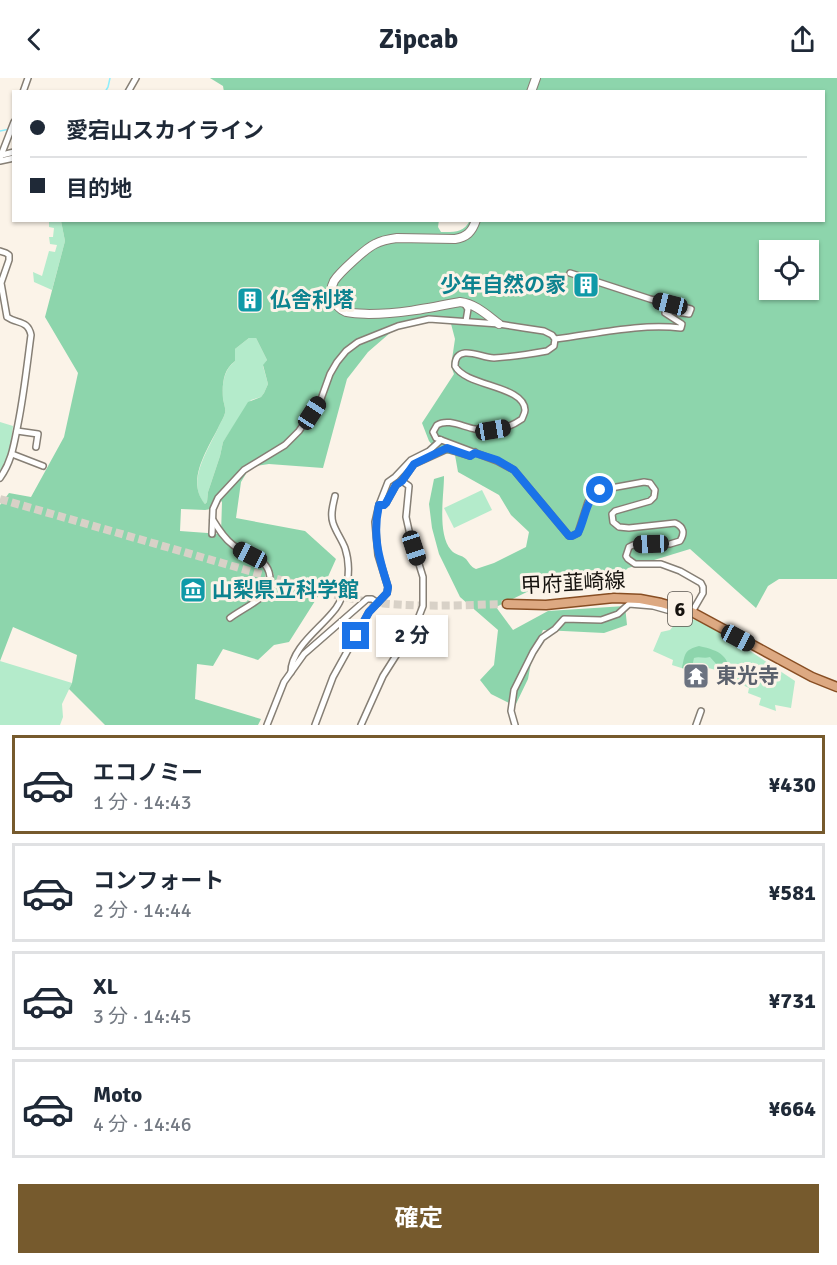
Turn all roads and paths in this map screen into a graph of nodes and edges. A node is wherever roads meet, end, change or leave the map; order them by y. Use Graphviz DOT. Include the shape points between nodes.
graph roads {
  1 [pos="12,126"];
  2 [pos="1,158"];
  3 [pos="475,222"];
  4 [pos="0,250"];
  5 [pos="570,273"];
  6 [pos="464,303"];
  7 [pos="466,321"];
  8 [pos="500,324"];
  9 [pos="555,339"];
  10 [pos="17,431"];
  11 [pos="441,440"];
  12 [pos="36,447"];
  13 [pos="475,453"];
  14 [pos="12,454"];
  15 [pos="43,466"];
  16 [pos="0,478"];
  17 [pos="402,481"];
  18 [pos="335,496"];
  19 [pos="379,505"];
  20 [pos="212,519"];
  21 [pos="212,534"];
  22 [pos="378,603"];
  23 [pos="507,604"];
  24 [pos="692,612"];
  25 [pos="230,618"];
  26 [pos="291,672"];
  27 [pos="837,687"];
  28 [pos="701,711"];
  29 [pos="267,725"];
  30 [pos="315,725"];
  31 [pos="361,725"];
  32 [pos="514,725"];
  33 [pos="696,725"];
  1 -- 2 [label="street"];
  3 -- 6 [label="main road" via="463,238 397,238 374,244 339,276 332,288 336,304 346,312 400,313"];
  4 -- 10 [label="street" via="9,255 1,283 7,317 26,324 31,331"];
  5 -- 9 [label="street" via="691,309 689,314 666,310 682,324 681,328 641,327"];
  6 -- 7 [label="street" via="468,309"];
  6 -- 8 [label="main road"];
  7 -- 8 [label="street"];
  7 -- 20 [label="street" via="422,320 358,342 346,351 303,426 285,445 244,470 218,498"];
  8 -- 9 [label="street" via="544,331"];
  9 -- 11 [label="street" via="554,346 547,351 492,358 473,353 459,355 455,366 461,375 514,395 525,410 522,420 493,430 439,422 433,432"];
  10 -- 12 [label="street" via="38,434"];
  10 -- 14 [label="street"];
  11 -- 13 [label="street"];
  11 -- 19 [label="street" via="411,459 388,482"];
  13 -- 17 [label="street" via="470,456 447,448 414,464"];
  13 -- 24 [label="street" via="514,470 569,536 578,533 588,502 597,492 650,483 654,497 615,511 613,522 622,528 680,525 680,541 633,545 626,556 635,564 661,564 701,583 703,593"];
  14 -- 15 [label="street"];
  14 -- 16 [label="street"];
  17 -- 19 [label="street" via="386,503"];
  17 -- 31 [label="street" via="408,486 406,517 423,577 423,606 380,682"];
  18 -- 26 [label="street" via="333,524 345,548 347,586 340,603 299,650"];
  19 -- 22 [label="street" via="375,522 378,555 388,587"];
  20 -- 21 [label="street"];
  20 -- 25 [label="street" via="231,544 263,561 270,575 269,588 263,595"];
  22 -- 26 [label="street" via="368,599 310,649"];
  22 -- 30 [label="street" via="369,612 333,677"];
  23 -- 24 [label="main road, 甲府韮崎線 / 6" via="640,599"];
  24 -- 27 [label="main road, 甲府韮崎線 / 6"];
  24 -- 32 [label="street" via="688,616 629,604 618,614 601,620 564,619 532,652 514,690"];
  26 -- 29 [label="street"];
  28 -- 33 [label="street"];
}
